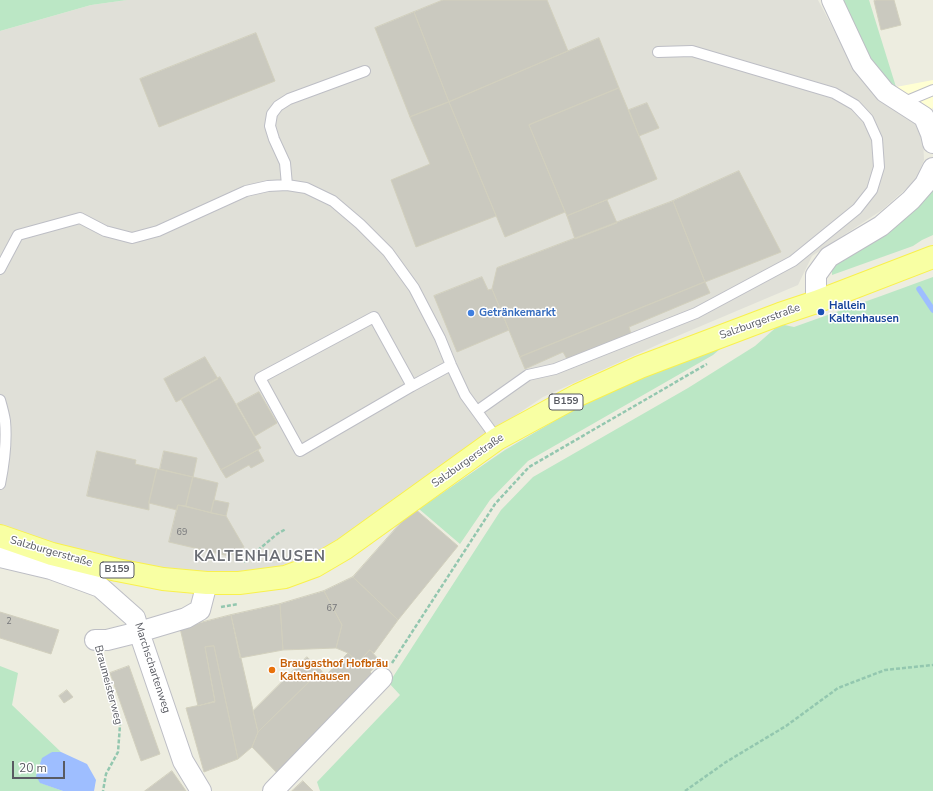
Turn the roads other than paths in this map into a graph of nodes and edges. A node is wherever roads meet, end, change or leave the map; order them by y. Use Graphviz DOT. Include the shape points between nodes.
graph roads {
  1 [pos="832,0"];
  2 [pos="658,52"];
  3 [pos="365,70"];
  4 [pos="933,90"];
  5 [pos="902,102"];
  6 [pos="933,143"];
  7 [pos="933,168"];
  8 [pos="287,184"];
  9 [pos="933,257"];
  10 [pos="0,269"];
  11 [pos="816,302"];
  12 [pos="451,365"];
  13 [pos="412,386"];
  14 [pos="0,400"];
  15 [pos="477,411"];
  16 [pos="497,439"];
  17 [pos="0,484"];
  18 [pos="0,536"];
  19 [pos="0,556"];
  20 [pos="208,583"];
  21 [pos="139,632"];
  22 [pos="95,640"];
  23 [pos="382,678"];
  24 [pos="201,791"];
  25 [pos="273,791"];
  1 -- 5 [label="street" via="862,64 885,92"];
  2 -- 15 [label="lane" via="692,51 834,94 855,105 868,119 877,139 879,167 872,190 857,209 793,261 696,313 555,369 528,375"];
  3 -- 8 [label="lane" via="289,99 278,106 272,114 270,126 285,163"];
  4 -- 5 [label="lane"];
  5 -- 6 [label="street" via="924,117"];
  7 -- 11 [label="street" via="925,184 911,200 881,226 829,257 816,275"];
  8 -- 10 [label="lane" via="246,191 158,231 132,238 105,231 80,218 18,235"];
  8 -- 12 [label="lane" via="306,188 333,201 388,252 414,288"];
  9 -- 11 [label="main road, Salzburgerstraße / B159"];
  11 -- 16 [label="main road, Salzburgerstraße / B159" via="640,367 578,395"];
  12 -- 13 [label="lane"];
  12 -- 15 [label="lane"];
  13 -- 13 [label="lane" via="374,317 260,378 300,451"];
  14 -- 17 [label="lane" via="5,422 5,448"];
  15 -- 16 [label="lane"];
  16 -- 20 [label="main road, Salzburgerstraße / B159" via="344,549 315,566 285,577 239,583"];
  18 -- 20 [label="main road, Salzburgerstraße / B159" via="52,554 118,570 163,579"];
  19 -- 21 [label="street, Marchschartenweg" via="51,569 100,587 135,618"];
  20 -- 21 [label="street, Braumeisterweg" via="200,610 186,618"];
  21 -- 22 [label="street, Braumeisterweg" via="107,640"];
  21 -- 24 [label="street, Marchschartenweg" via="184,761"];
  23 -- 25 [label="street"];
}
